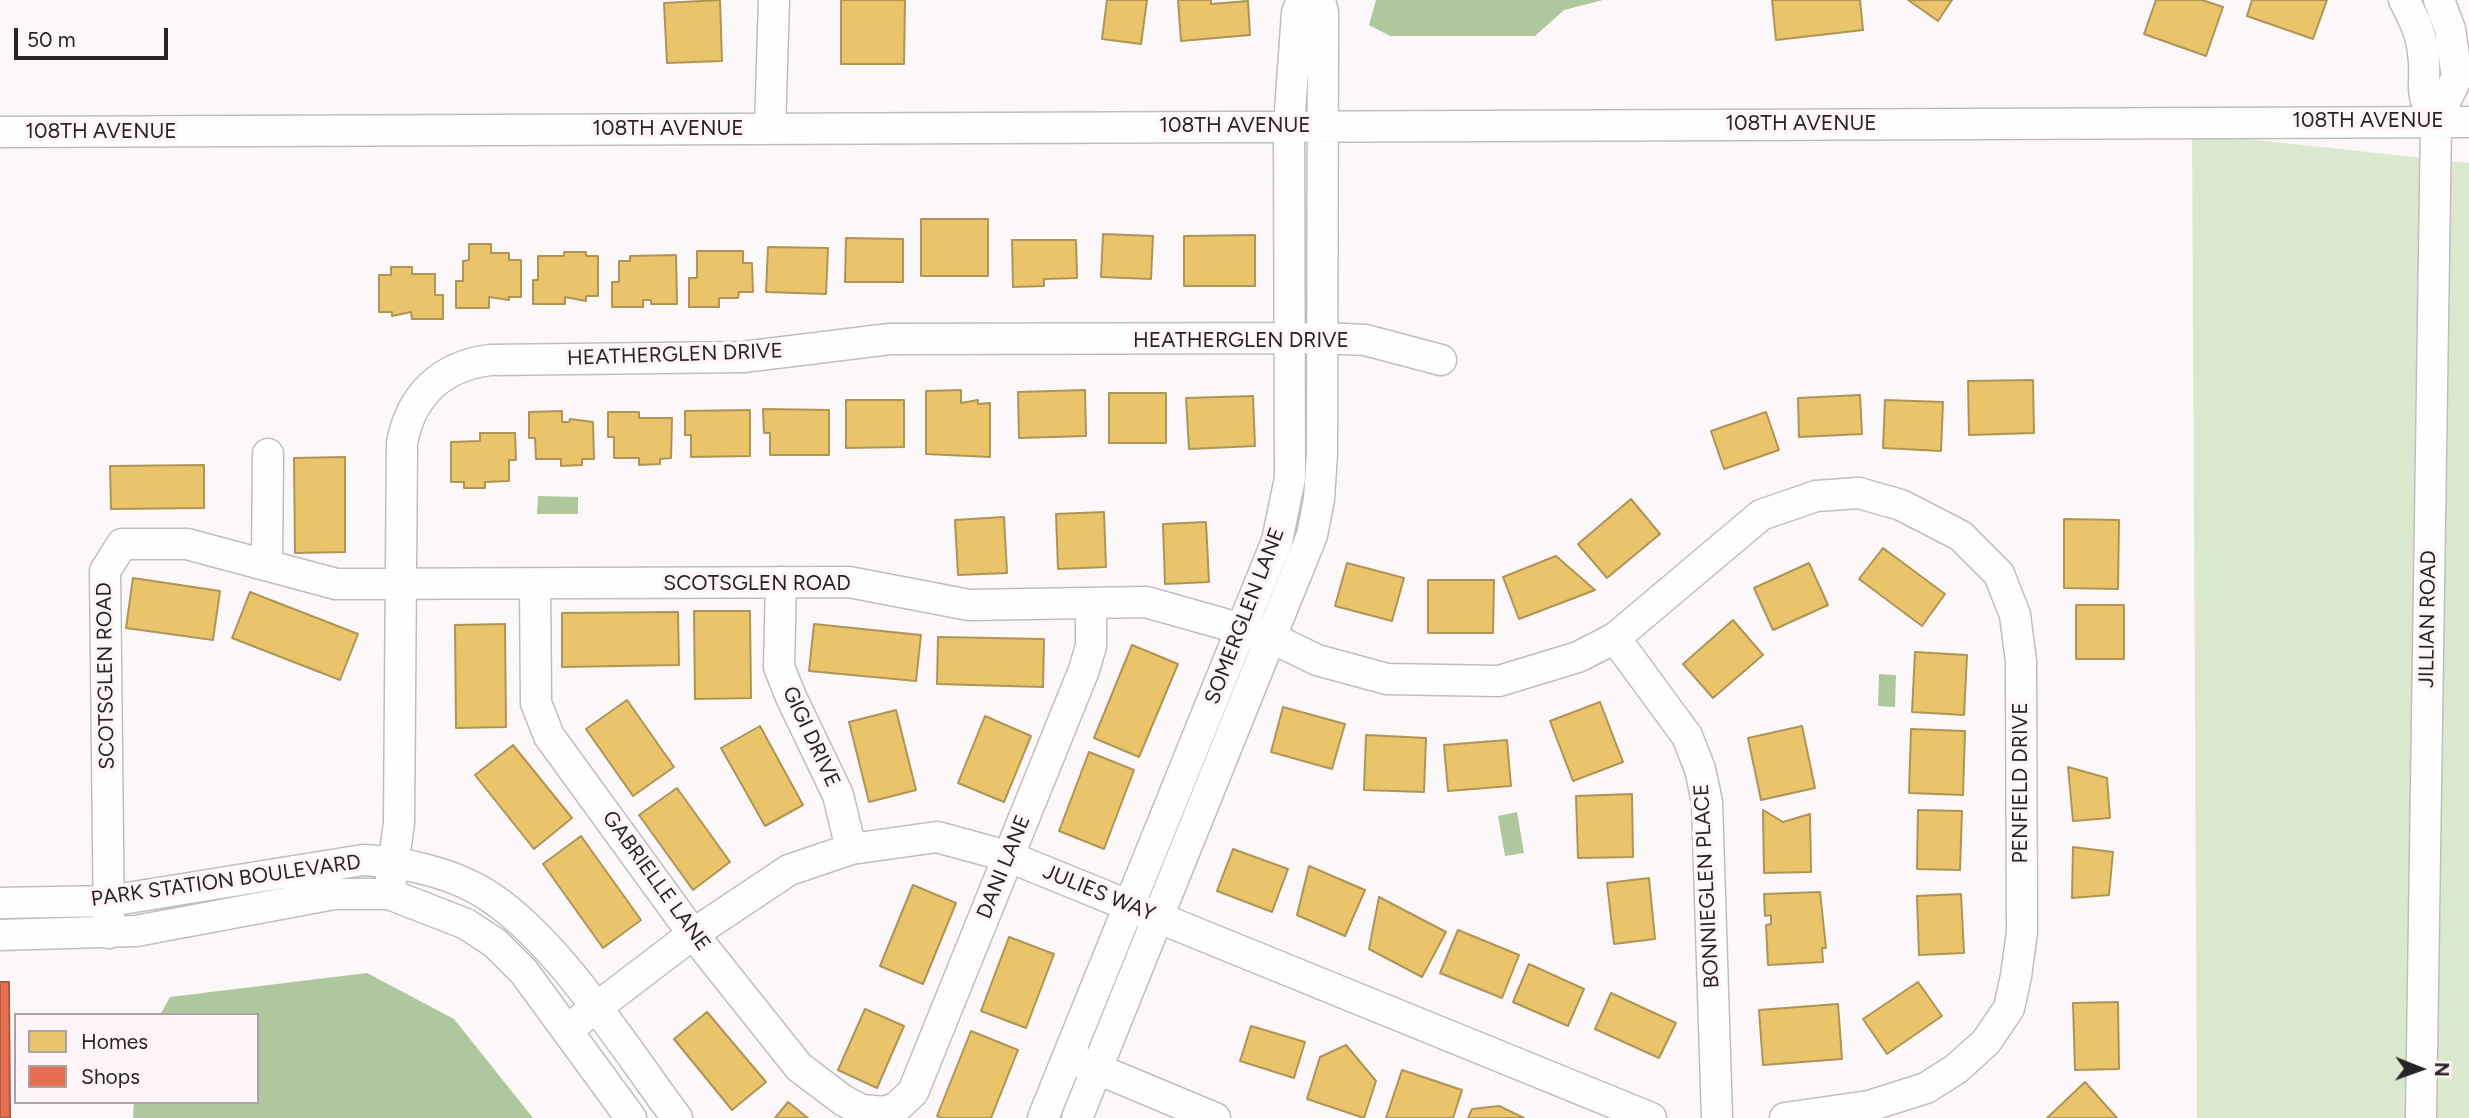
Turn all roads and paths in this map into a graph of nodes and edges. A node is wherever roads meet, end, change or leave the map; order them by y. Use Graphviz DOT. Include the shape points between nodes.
graph roads {
  1 [pos="774,0"];
  2 [pos="1302,0"];
  3 [pos="1321,0"];
  4 [pos="2404,0"];
  5 [pos="2439,0"];
  6 [pos="2436,121"];
  7 [pos="2469,122"];
  8 [pos="1289,126"];
  9 [pos="1322,126"];
  10 [pos="770,129"];
  11 [pos="0,132"];
  12 [pos="1323,338"];
  13 [pos="1289,339"];
  14 [pos="1441,360"];
  15 [pos="268,454"];
  16 [pos="1961,536"];
  17 [pos="267,565"];
  18 [pos="780,582"];
  19 [pos="536,584"];
  20 [pos="400,585"];
  21 [pos="1091,606"];
  22 [pos="1241,629"];
  23 [pos="1270,637"];
  24 [pos="1615,638"];
  25 [pos="851,849"];
  26 [pos="1007,856"];
  27 [pos="393,861"];
  28 [pos="389,894"];
  29 [pos="109,901"];
  30 [pos="0,903"];
  31 [pos="1130,905"];
  32 [pos="1159,917"];
  33 [pos="109,933"];
  34 [pos="693,934"];
  35 [pos="0,935"];
  36 [pos="595,1009"];
  37 [pos="568,1030"];
  38 [pos="1068,1057"];
  39 [pos="1097,1069"];
  40 [pos="885,1112"];
  41 [pos="631,1118"];
  42 [pos="677,1118"];
  43 [pos="1042,1118"];
  44 [pos="1077,1118"];
  45 [pos="1215,1118"];
  46 [pos="1651,1118"];
  47 [pos="1717,1118"];
  48 [pos="1786,1118"];
  49 [pos="2421,1118"];
  1 -- 10 [label="street"];
  2 -- 8 [label="street, SOMERGLEN LANE" via="1297,13"];
  3 -- 9 [label="street, SOMERGLEN LANE"];
  4 -- 6 [label="street, JILLIAN ROAD" via="2419,30 2424,54 2423,98"];
  5 -- 6 [label="street, JILLIAN ROAD" via="2450,29 2457,77"];
  6 -- 7 [label="street, 108TH AVENUE"];
  6 -- 9 [label="street, 108TH AVENUE"];
  6 -- 49 [label="street, JILLIAN ROAD"];
  8 -- 9 [label="street, 108TH AVENUE"];
  8 -- 10 [label="street, 108TH AVENUE"];
  8 -- 13 [label="street, SOMERGLEN LANE"];
  9 -- 12 [label="street, SOMERGLEN LANE"];
  10 -- 11 [label="street, 108TH AVENUE"];
  12 -- 13 [label="street, HEATHERGLEN DRIVE"];
  12 -- 14 [label="street, HEATHERGLEN DRIVE" via="1365,340"];
  12 -- 23 [label="street, SOMERGLEN LANE" via="1319,499 1312,535"];
  13 -- 20 [label="street, HEATHERGLEN DRIVE" via="890,339 743,357 470,363 432,384 418,399 405,428"];
  13 -- 22 [label="street, SOMERGLEN LANE" via="1286,509"];
  15 -- 17 [label="street"];
  16 -- 24 [label="street, SCOTSGLEN ROAD" via="1901,505 1858,493 1816,496 1761,514"];
  16 -- 48 [label="street, PENFIELD DRIVE" via="1998,574 2015,615 2021,661 2021,932 2008,1008 1986,1042 1926,1088 1869,1106"];
  17 -- 20 [label="street, SCOTSGLEN ROAD" via="336,584"];
  17 -- 29 [label="street, SCOTSGLEN ROAD" via="187,544 122,544 104,571"];
  18 -- 19 [label="street, SCOTSGLEN ROAD"];
  18 -- 21 [label="street, SCOTSGLEN ROAD" via="849,582 969,605"];
  18 -- 25 [label="street, GIGI DRIVE" via="779,667 838,795"];
  19 -- 20 [label="street, SCOTSGLEN ROAD"];
  19 -- 34 [label="street, GABRIELLE LANE" via="536,703 549,736"];
  20 -- 27 [label="street, HEATHERGLEN DRIVE" via="399,823"];
  21 -- 22 [label="street, SCOTSGLEN ROAD" via="1146,602"];
  21 -- 26 [label="street, DANI LANE" via="1091,646 1084,670"];
  22 -- 23 [label="street, SCOTSGLEN ROAD"];
  22 -- 31 [label="street, SOMERGLEN LANE"];
  23 -- 24 [label="street, SCOTSGLEN ROAD" via="1317,660 1364,673 1438,683 1499,681 1578,657"];
  23 -- 32 [label="street, SOMERGLEN LANE"];
  24 -- 47 [label="street, BONNIEGLEN PLACE" via="1687,736 1700,769 1707,802"];
  25 -- 26 [label="street, JULIES WAY" via="937,837"];
  25 -- 34 [label="street, JULIES WAY" via="789,870"];
  26 -- 31 [label="street, JULIES WAY"];
  26 -- 40 [label="street, DANI LANE" via="913,1092"];
  27 -- 28 [label="street, HEATHERGLEN DRIVE"];
  27 -- 29 [label="street, PARK STATION BOULEVARD" via="300,867"];
  27 -- 36 [label="street, PARK STATION BOULEVARD" via="476,889 507,910 542,942"];
  28 -- 33 [label="street, PARK STATION BOULEVARD" via="334,894"];
  28 -- 37 [label="street, PARK STATION BOULEVARD" via="466,924 495,943 524,972"];
  29 -- 30 [label="street, PARK STATION BOULEVARD"];
  29 -- 33 [label="street, SCOTSGLEN ROAD"];
  31 -- 32 [label="street, JULIES WAY"];
  31 -- 38 [label="street, SOMERGLEN LANE"];
  32 -- 39 [label="street, SOMERGLEN LANE"];
  32 -- 46 [label="street, JULIES WAY"];
  33 -- 35 [label="street, PARK STATION BOULEVARD"];
  34 -- 36 [label="street, JULIES WAY"];
  34 -- 40 [label="street, GABRIELLE LANE" via="799,1067 844,1101 862,1110"];
  36 -- 37 [label="street, JULIES WAY"];
  36 -- 42 [label="street, PARK STATION BOULEVARD"];
  37 -- 41 [label="street, PARK STATION BOULEVARD"];
  38 -- 39 [label="street"];
  38 -- 43 [label="street, SOMERGLEN LANE"];
  39 -- 44 [label="street, SOMERGLEN LANE"];
  39 -- 45 [label="street"];
}
